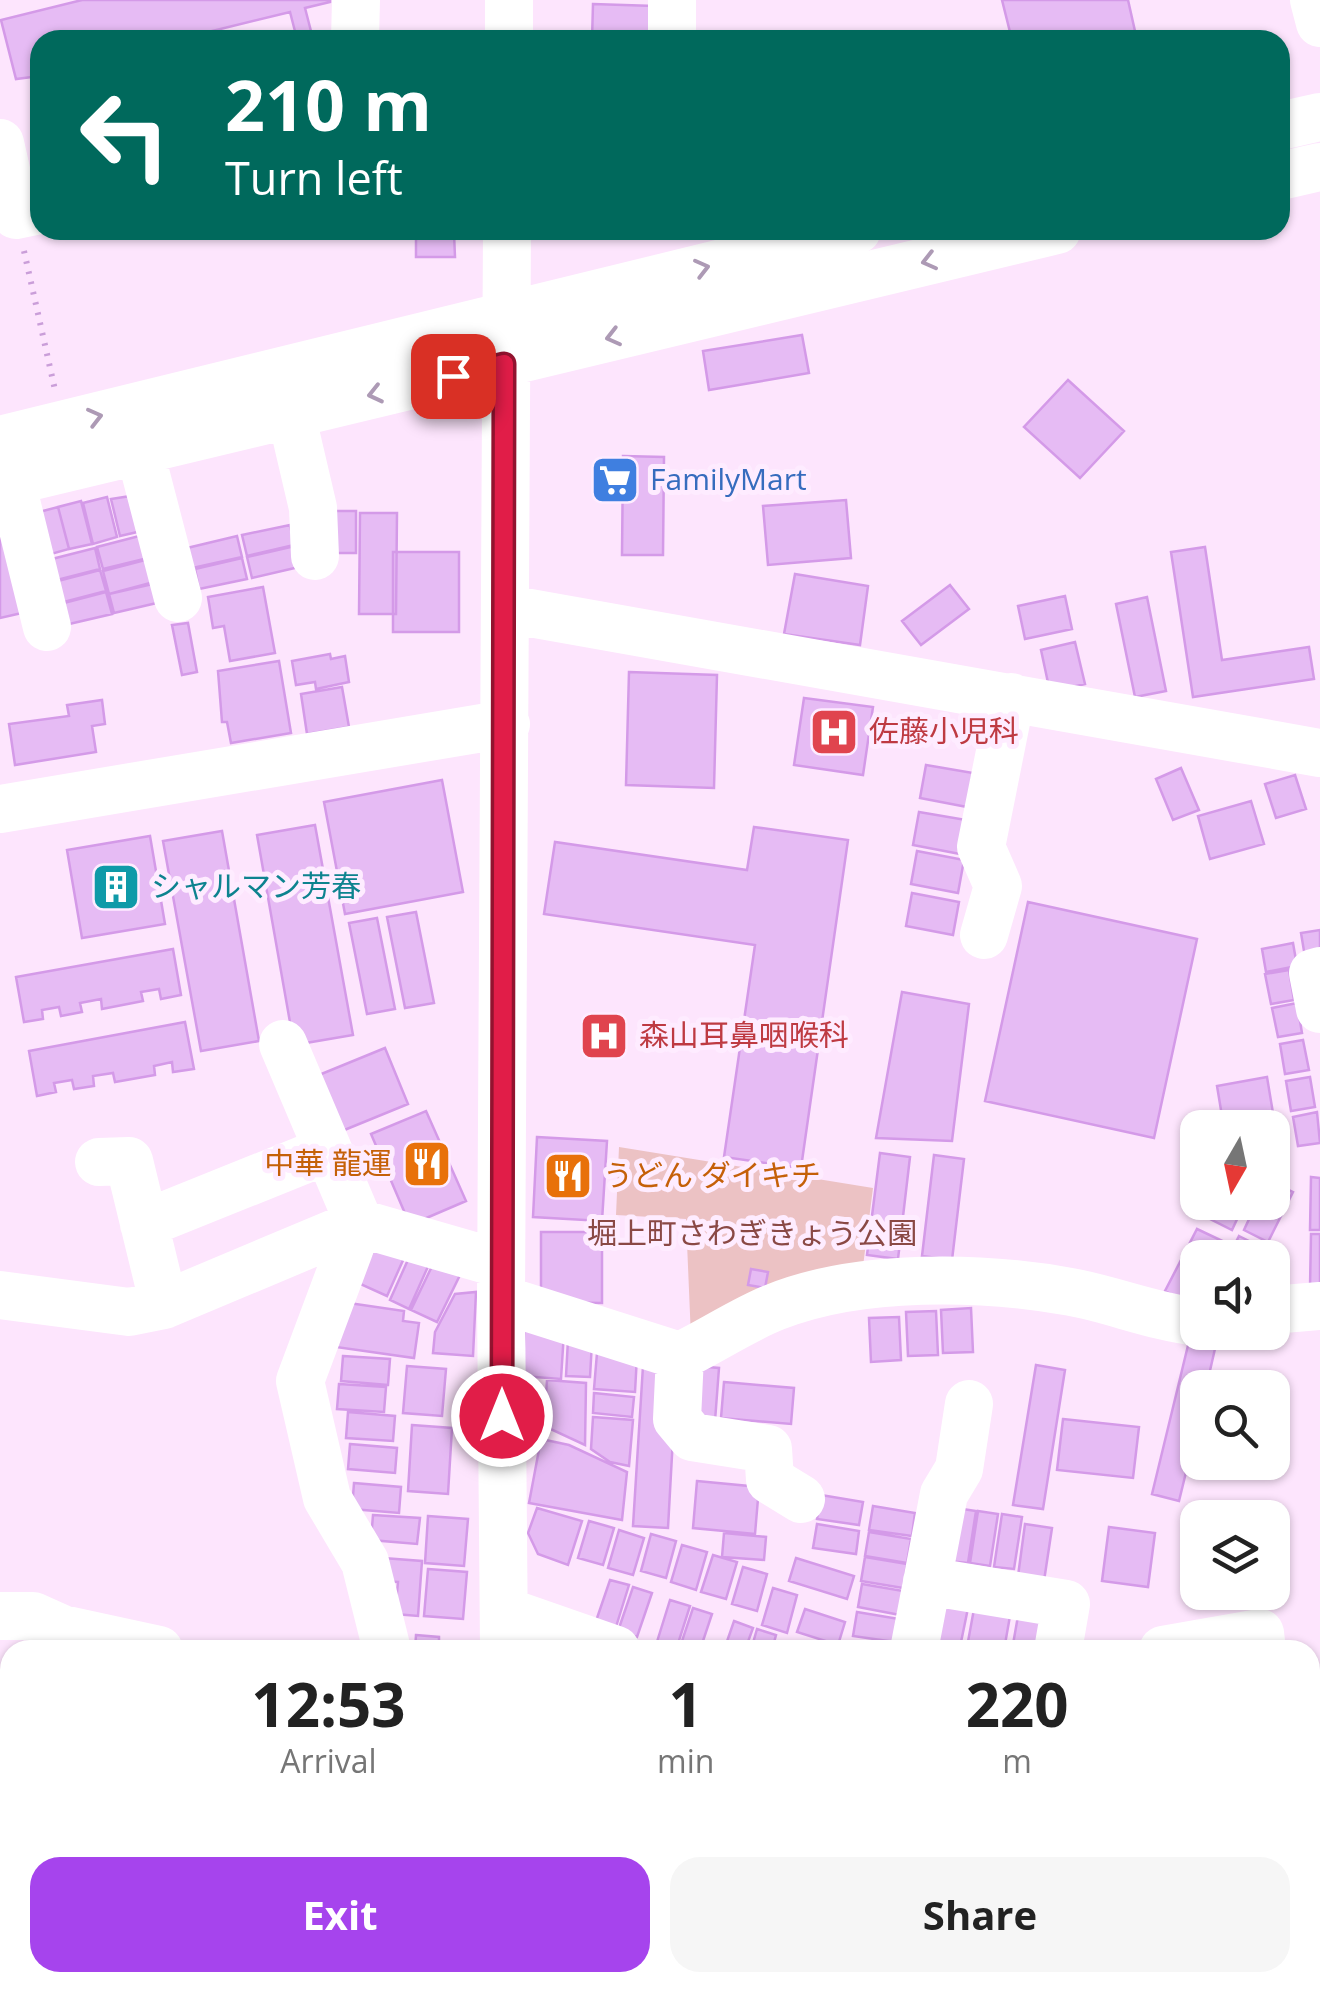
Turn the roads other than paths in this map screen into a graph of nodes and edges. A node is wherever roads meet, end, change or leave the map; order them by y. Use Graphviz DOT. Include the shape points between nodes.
graph roads {
  1 [pos="356,0"];
  2 [pos="509,0"];
  3 [pos="355,30"];
  4 [pos="509,30"];
  5 [pos="1320,116"];
  6 [pos="1290,124"];
  7 [pos="0,143"];
  8 [pos="1320,166"];
  9 [pos="1290,174"];
  10 [pos="28,212"];
  11 [pos="507,240"];
  12 [pos="816,240"];
  13 [pos="1016,240"];
  14 [pos="505,316"];
  15 [pos="504,364"];
  16 [pos="291,414"];
  17 [pos="140,452"];
  18 [pos="4,468"];
  19 [pos="315,556"];
  20 [pos="178,598"];
  21 [pos="507,609"];
  22 [pos="47,626"];
  23 [pos="1011,697"];
  24 [pos="506,724"];
  25 [pos="1320,753"];
  26 [pos="0,809"];
  27 [pos="984,935"];
  28 [pos="1320,971"];
  29 [pos="1320,1010"];
  30 [pos="283,1044"];
  31 [pos="328,1150"];
  32 [pos="99,1162"];
  33 [pos="359,1223"];
  34 [pos="144,1224"];
  35 [pos="501,1281"];
  36 [pos="0,1295"];
  37 [pos="164,1305"];
  38 [pos="1320,1306"];
  39 [pos="1290,1308"];
  40 [pos="1180,1320"];
  41 [pos="680,1356"];
  42 [pos="969,1404"];
  43 [pos="801,1500"];
  44 [pos="927,1582"];
  45 [pos="0,1616"];
  46 [pos="504,1630"];
  47 [pos="115,1640"];
  48 [pos="384,1640"];
  49 [pos="560,1640"];
  50 [pos="916,1640"];
  51 [pos="1060,1640"];
  52 [pos="1220,1640"];
  53 [pos="1261,1640"];
  1 -- 3 [label="street"];
  2 -- 4 [label="street"];
  5 -- 6 [label="street"];
  7 -- 10 [label="street"];
  8 -- 9 [label="street"];
  11 -- 14 [label="street"];
  14 -- 12 [label="street, one-way"];
  13 -- 15 [label="street, one-way"];
  14 -- 15 [label="street"];
  18 -- 14 [label="street, one-way" via="63,424"];
  15 -- 16 [label="street, one-way"];
  15 -- 21 [label="street"];
  16 -- 17 [label="street"];
  16 -- 19 [label="street" via="314,508"];
  17 -- 18 [label="street"];
  17 -- 20 [label="street"];
  18 -- 22 [label="street"];
  21 -- 23 [label="street"];
  21 -- 24 [label="street"];
  23 -- 25 [label="street"];
  23 -- 27 [label="street" via="981,847 998,886"];
  24 -- 26 [label="street"];
  24 -- 35 [label="street"];
  28 -- 29 [label="street" via="1313,972"];
  30 -- 31 [label="street"];
  31 -- 33 [label="street"];
  31 -- 34 [label="street"];
  32 -- 34 [label="street" via="129,1161"];
  33 -- 35 [label="street"];
  33 -- 37 [label="street"];
  33 -- 48 [label="street" via="300,1381 328,1498 365,1562"];
  34 -- 37 [label="street"];
  35 -- 41 [label="street"];
  35 -- 46 [label="street"];
  36 -- 37 [label="street" via="129,1312"];
  38 -- 39 [label="street"];
  40 -- 41 [label="street" via="1074,1293 978,1280 882,1286 774,1307"];
  41 -- 43 [label="street" via="677,1419 684,1428 692,1437 768,1450 770,1480"];
  42 -- 44 [label="street" via="959,1470 944,1494"];
  44 -- 50 [label="street"];
  44 -- 51 [label="street" via="1066,1604"];
  45 -- 47 [label="street" via="33,1616"];
  46 -- 49 [label="street"];
  52 -- 53 [label="street" via="1260,1633"];
}
